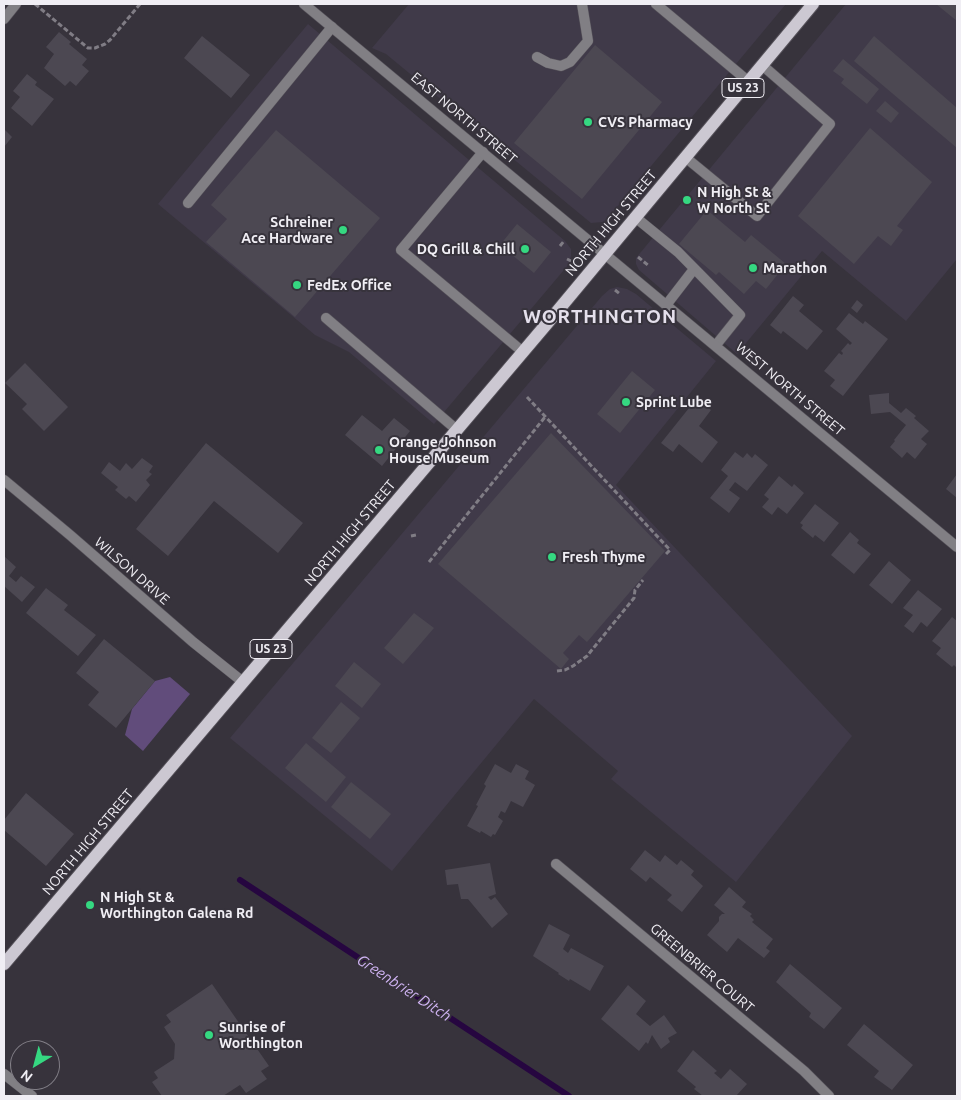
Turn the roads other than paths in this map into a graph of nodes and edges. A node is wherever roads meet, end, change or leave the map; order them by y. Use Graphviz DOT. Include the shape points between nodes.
graph roads {
  1 [pos="16,4"];
  2 [pos="304,4"];
  3 [pos="582,4"];
  4 [pos="656,4"];
  5 [pos="813,4"];
  6 [pos="4,19"];
  7 [pos="332,27"];
  8 [pos="537,57"];
  9 [pos="762,65"];
  10 [pos="748,82"];
  11 [pos="483,152"];
  12 [pos="685,157"];
  13 [pos="188,203"];
  14 [pos="636,217"];
  15 [pos="605,254"];
  16 [pos="694,269"];
  17 [pos="667,304"];
  18 [pos="326,318"];
  19 [pos="716,345"];
  20 [pos="523,352"];
  21 [pos="457,430"];
  22 [pos="4,480"];
  23 [pos="957,547"];
  24 [pos="243,682"];
  25 [pos="556,864"];
  26 [pos="4,964"];
  27 [pos="4,1074"];
  28 [pos="32,1096"];
  29 [pos="829,1096"];
  1 -- 6 [label="street"];
  2 -- 7 [label="street, EAST NORTH STREET"];
  3 -- 8 [label="street" via="588,41 570,62 560,66"];
  4 -- 10 [label="street"];
  5 -- 9 [label="main road, NORTH HIGH STREET / US 23"];
  7 -- 11 [label="street, EAST NORTH STREET"];
  7 -- 13 [label="street"];
  9 -- 10 [label="main road, NORTH HIGH STREET / US 23"];
  9 -- 12 [label="street" via="830,124 757,216"];
  10 -- 12 [label="main road, NORTH HIGH STREET / US 23"];
  11 -- 15 [label="street, EAST NORTH STREET"];
  11 -- 20 [label="street" via="401,250"];
  12 -- 14 [label="main road, NORTH HIGH STREET / US 23"];
  14 -- 15 [label="main road, NORTH HIGH STREET / US 23"];
  14 -- 16 [label="street"];
  15 -- 17 [label="street, WEST NORTH STREET"];
  15 -- 20 [label="main road, NORTH HIGH STREET / US 23"];
  16 -- 17 [label="street"];
  16 -- 19 [label="street" via="740,315"];
  17 -- 19 [label="street, WEST NORTH STREET"];
  18 -- 21 [label="street"];
  19 -- 23 [label="street, WEST NORTH STREET"];
  20 -- 21 [label="main road, NORTH HIGH STREET / US 23"];
  21 -- 24 [label="main road, NORTH HIGH STREET / US 23"];
  22 -- 24 [label="street, WILSON DRIVE"];
  24 -- 26 [label="main road, NORTH HIGH STREET / US 23"];
  25 -- 29 [label="street, GREENBRIER COURT" via="804,1071"];
  27 -- 28 [label="street"];
}
